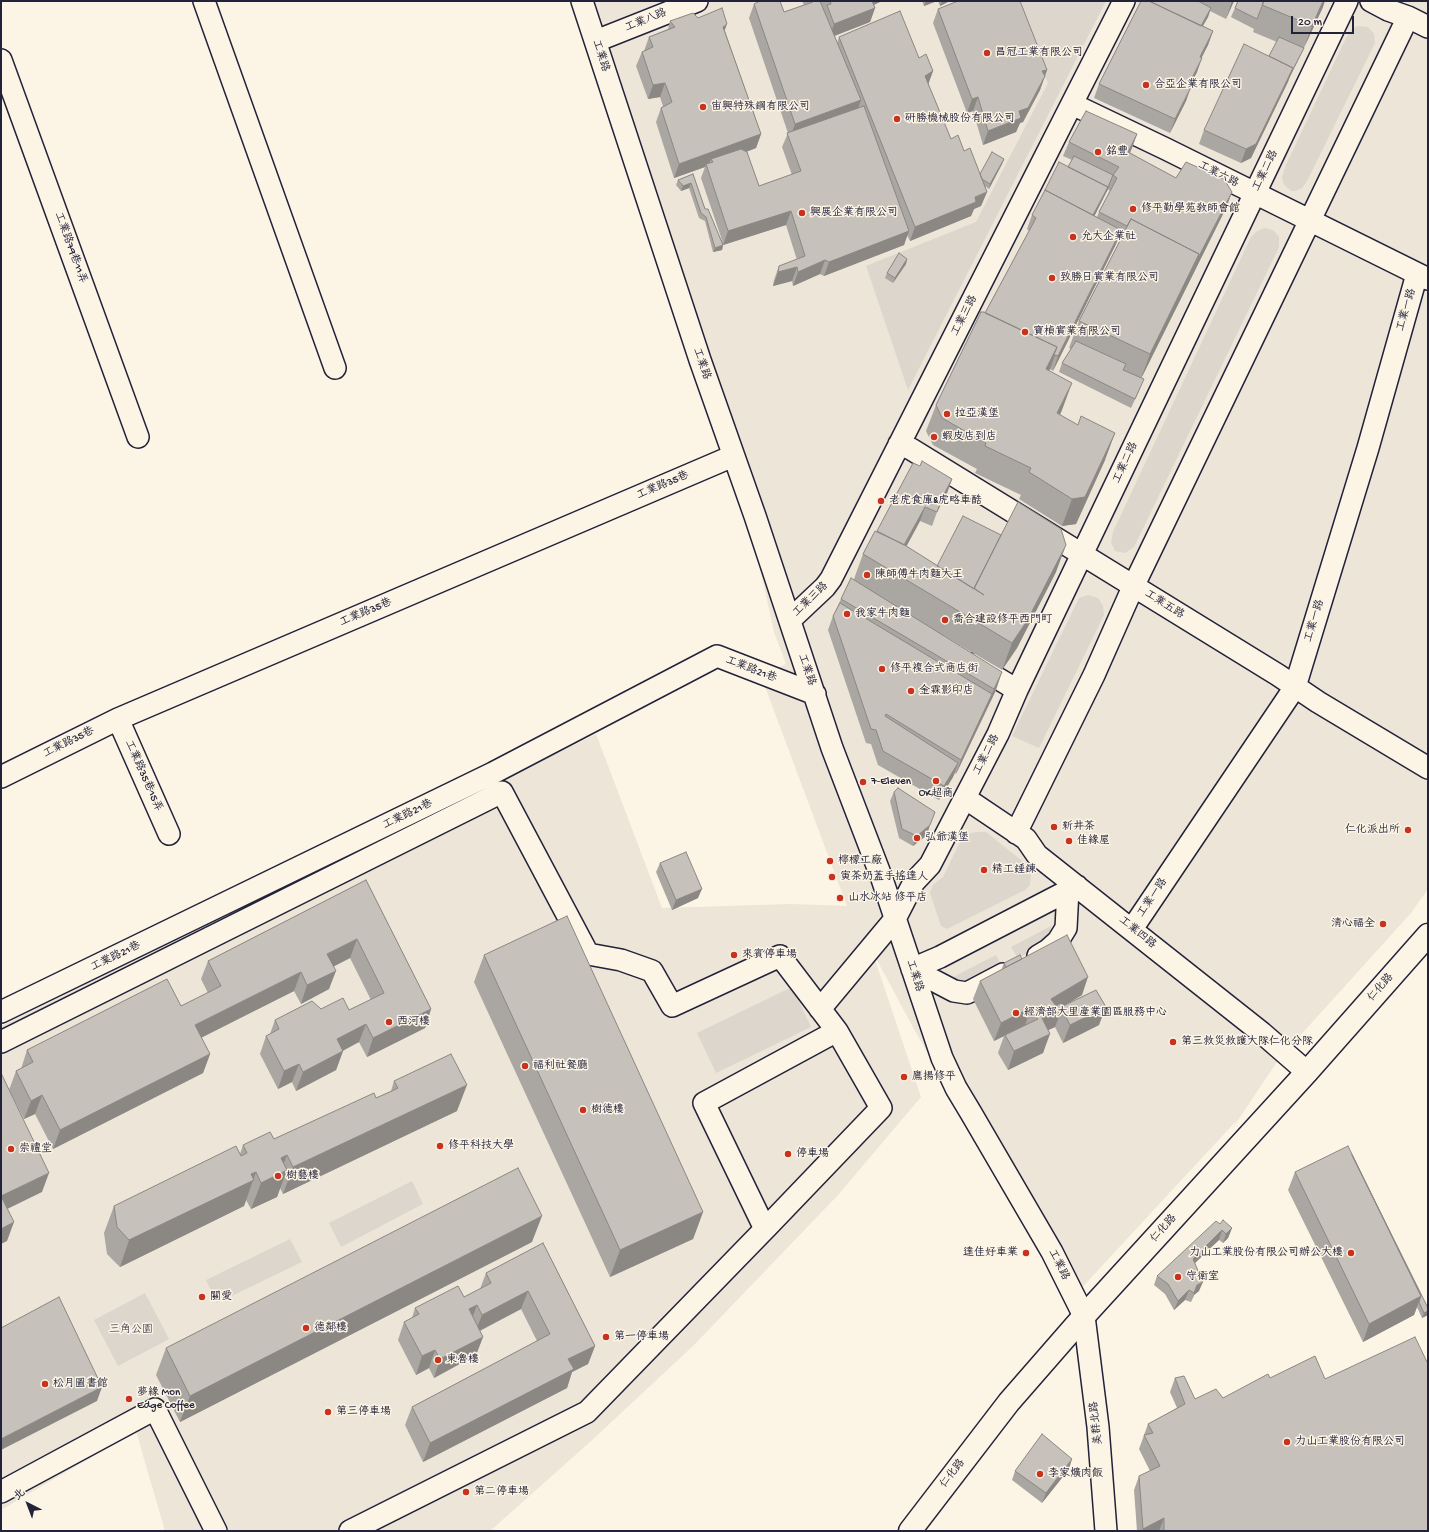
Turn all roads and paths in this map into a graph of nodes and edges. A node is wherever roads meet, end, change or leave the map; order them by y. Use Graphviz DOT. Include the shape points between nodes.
graph roads {
  1 [pos="204,1"];
  2 [pos="582,1"];
  3 [pos="697,1"];
  4 [pos="1124,1"];
  5 [pos="1347,1"];
  6 [pos="1371,1"];
  7 [pos="1408,17"];
  8 [pos="1428,27"];
  9 [pos="596,41"];
  10 [pos="1,60"];
  11 [pos="1072,104"];
  12 [pos="1255,193"];
  13 [pos="1310,221"];
  14 [pos="1423,277"];
  15 [pos="334,368"];
  16 [pos="138,437"];
  17 [pos="899,444"];
  18 [pos="733,456"];
  19 [pos="1082,555"];
  20 [pos="1133,587"];
  21 [pos="790,620"];
  22 [pos="958,653"];
  23 [pos="1295,687"];
  24 [pos="1017,690"];
  25 [pos="815,694"];
  26 [pos="118,719"];
  27 [pos="1428,768"];
  28 [pos="493,773"];
  29 [pos="1,777"];
  30 [pos="502,792"];
  31 [pos="965,798"];
  32 [pos="1016,832"];
  33 [pos="169,834"];
  34 [pos="1072,888"];
  35 [pos="895,919"];
  36 [pos="1132,929"];
  37 [pos="1428,935"];
  38 [pos="912,969"];
  39 [pos="820,1009"];
  40 [pos="1,1012"];
  41 [pos="837,1031"];
  42 [pos="1,1042"];
  43 [pos="1307,1072"];
  44 [pos="765,1229"];
  45 [pos="1084,1316"];
  46 [pos="1,1492"];
  47 [pos="216,1531"];
  48 [pos="350,1531"];
  49 [pos="910,1531"];
  50 [pos="1106,1531"];
  1 -- 15 [label="street"];
  2 -- 9 [label="street, 工業路"];
  3 -- 9 [label="street, 工業八路"];
  4 -- 11 [label="street, 工業三路"];
  5 -- 12 [label="street, 工業二路"];
  6 -- 7 [label="street"];
  7 -- 8 [label="street"];
  7 -- 13 [label="street"];
  9 -- 18 [label="street, 工業路"];
  10 -- 16 [label="street, 工業路79巷11弄"];
  11 -- 12 [label="street, 工業六路"];
  11 -- 17 [label="street, 工業三路"];
  12 -- 13 [label="street, 工業六路"];
  12 -- 19 [label="street, 工業二路"];
  13 -- 14 [label="street, 工業六路"];
  13 -- 20 [label="street"];
  14 -- 23 [label="street, 工業一路"];
  17 -- 19 [label="street, 工業五路" via="918,453"];
  17 -- 21 [label="street, 工業三路" via="839,580 825,587"];
  18 -- 21 [label="street, 工業路"];
  18 -- 26 [label="street, 工業路35巷"];
  19 -- 20 [label="street, 工業五路"];
  19 -- 24 [label="street, 工業二路"];
  20 -- 23 [label="street, 工業五路"];
  20 -- 32 [label="street" via="1094,675"];
  21 -- 25 [label="street, 工業路"];
  22 -- 24 [label="street"];
  23 -- 27 [label="street, 工業五路"];
  23 -- 36 [label="street, 工業一路"];
  24 -- 31 [label="street, 工業二路"];
  25 -- 28 [label="street, 工業路21巷" via="717,656"];
  25 -- 35 [label="street, 工業路" via="832,748"];
  26 -- 29 [label="street, 工業路35巷"];
  26 -- 33 [label="street, 工業路35巷15弄"];
  28 -- 30 [label="street"];
  28 -- 40 [label="street, 工業路21巷"];
  30 -- 39 [label="street" via="588,954 621,960 652,971 672,1006 780,956"];
  30 -- 42 [label="street"];
  31 -- 32 [label="street, 工業四路"];
  31 -- 35 [label="street, 工業二路" via="930,865 914,882"];
  32 -- 34 [label="street, 工業四路" via="1026,839 1037,855"];
  34 -- 36 [label="street, 工業四路"];
  34 -- 38 [label="street"];
  34 -- 38 [label="street" via="1066,928 1058,941 1048,950 968,993 954,991"];
  35 -- 38 [label="street, 工業路"];
  35 -- 39 [label="street, 工業二路"];
  36 -- 43 [label="street, 工業四路"];
  37 -- 43 [label="main road, 仁化路"];
  38 -- 45 [label="street, 工業路" via="942,1058 956,1088 1052,1252"];
  39 -- 41 [label="street"];
  41 -- 44 [label="street" via="880,1108"];
  41 -- 44 [label="street" via="704,1103"];
  43 -- 45 [label="main road, 仁化路"];
  44 -- 48 [label="street" via="587,1412"];
  45 -- 49 [label="main road, 仁化路" via="1009,1402"];
  45 -- 50 [label="street, 美群北路" via="1098,1427"];
  46 -- 47 [label="street" via="155,1409"];
}
